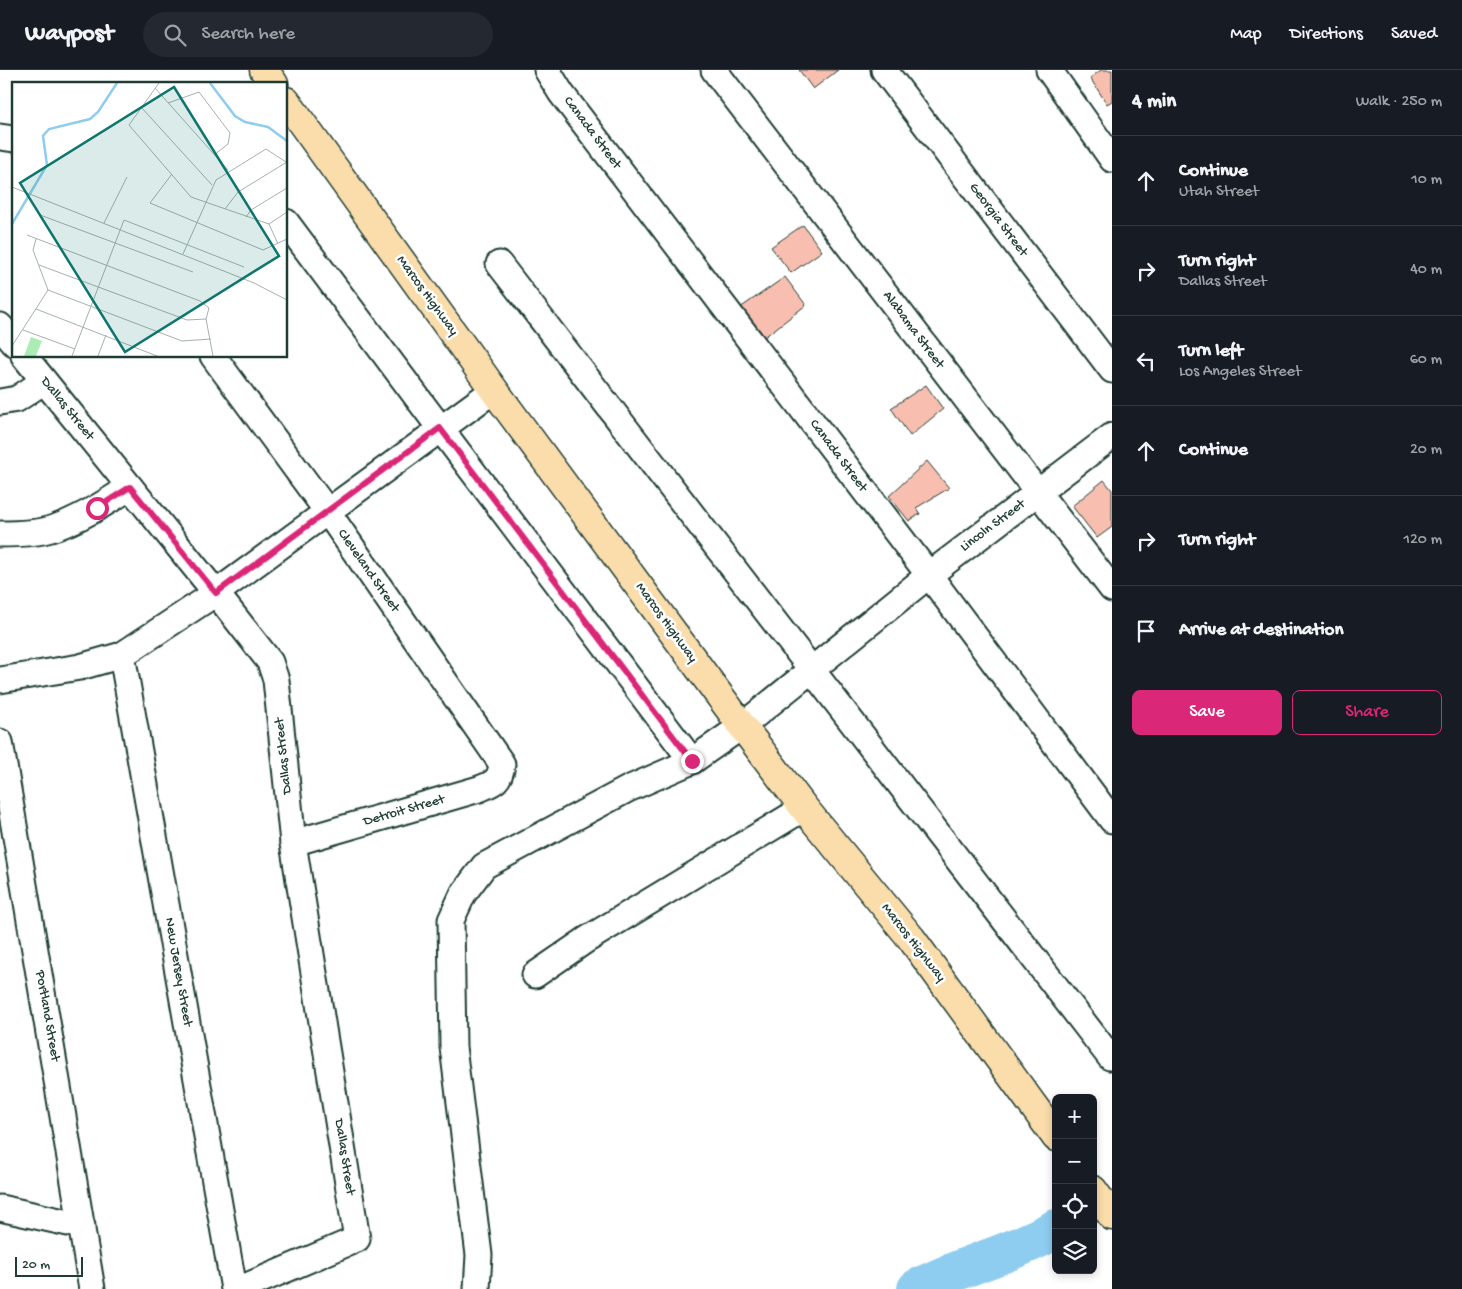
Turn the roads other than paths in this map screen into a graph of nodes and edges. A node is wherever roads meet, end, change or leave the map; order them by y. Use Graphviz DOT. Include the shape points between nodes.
graph roads {
  1 [pos="264,70"];
  2 [pos="547,70"];
  3 [pos="714,70"];
  4 [pos="884,70"];
  5 [pos="1048,70"];
  6 [pos="273,82"];
  7 [pos="288,104"];
  8 [pos="1112,159"];
  9 [pos="288,225"];
  10 [pos="499,264"];
  11 [pos="0,326"];
  12 [pos="12,341"];
  13 [pos="26,358"];
  14 [pos="215,358"];
  15 [pos="1112,370"];
  16 [pos="44,381"];
  17 [pos="494,390"];
  18 [pos="0,402"];
  19 [pos="440,428"];
  20 [pos="1112,436"];
  21 [pos="130,487"];
  22 [pos="1038,492"];
  23 [pos="327,511"];
  24 [pos="0,534"];
  25 [pos="928,575"];
  26 [pos="1112,589"];
  27 [pos="216,593"];
  28 [pos="122,654"];
  29 [pos="812,671"];
  30 [pos="0,680"];
  31 [pos="742,726"];
  32 [pos="0,742"];
  33 [pos="692,761"];
  34 [pos="502,764"];
  35 [pos="5,805"];
  36 [pos="804,808"];
  37 [pos="1112,820"];
  38 [pos="293,843"];
  39 [pos="535,975"];
  40 [pos="1110,1057"];
  41 [pos="1052,1131"];
  42 [pos="1097,1195"];
  43 [pos="0,1208"];
  44 [pos="1112,1216"];
  45 [pos="82,1226"];
  46 [pos="92,1289"];
  47 [pos="234,1289"];
  48 [pos="240,1289"];
  49 [pos="477,1289"];
  1 -- 6 [label="main road"];
  2 -- 25 [label="street, Canada Street" via="561,93"];
  3 -- 22 [label="street, Alabama Street"];
  4 -- 15 [label="street, Georgia Street"];
  5 -- 8 [label="street"];
  7 -- 17 [label="main road, Marcos Highway"];
  9 -- 19 [label="street"];
  10 -- 29 [label="street"];
  11 -- 12 [label="street"];
  13 -- 16 [label="street, Dallas Street"];
  14 -- 23 [label="street, Cleveland Street"];
  16 -- 18 [label="street" via="17,399"];
  16 -- 21 [label="street, Dallas Street"];
  17 -- 19 [label="street"];
  17 -- 31 [label="main road, Marcos Highway"];
  19 -- 23 [label="street"];
  19 -- 33 [label="street"];
  20 -- 22 [label="street, Lincoln Street"];
  21 -- 24 [label="street" via="97,508 50,529"];
  21 -- 27 [label="street, Dallas Street"];
  22 -- 25 [label="street, Lincoln Street"];
  22 -- 26 [label="street, Alabama Street"];
  23 -- 27 [label="street"];
  23 -- 34 [label="street, Cleveland Street"];
  25 -- 29 [label="street, Lincoln Street"];
  25 -- 37 [label="street, Canada Street"];
  27 -- 28 [label="street"];
  27 -- 38 [label="street, Dallas Street" via="270,662 276,680"];
  28 -- 30 [label="street" via="80,667"];
  28 -- 47 [label="street, New Jersey Street"];
  29 -- 31 [label="street, Lincoln Street"];
  29 -- 40 [label="street"];
  31 -- 33 [label="street, Lincoln Street"];
  31 -- 36 [label="main road, Marcos Highway"];
  32 -- 35 [label="street, Portland Street"];
  33 -- 49 [label="street, Lincoln Street" via="628,790 484,866 463,894 451,920 453,1047 479,1254"];
  34 -- 38 [label="street, Detroit Street" via="495,782 479,789"];
  35 -- 45 [label="street, Portland Street"];
  36 -- 39 [label="street" via="586,940"];
  36 -- 41 [label="main road, Marcos Highway" via="911,938"];
  38 -- 48 [label="street, Dallas Street" via="357,1239"];
  42 -- 44 [label="main road"];
  43 -- 45 [label="street"];
  45 -- 46 [label="street, Portland Street"];
}
